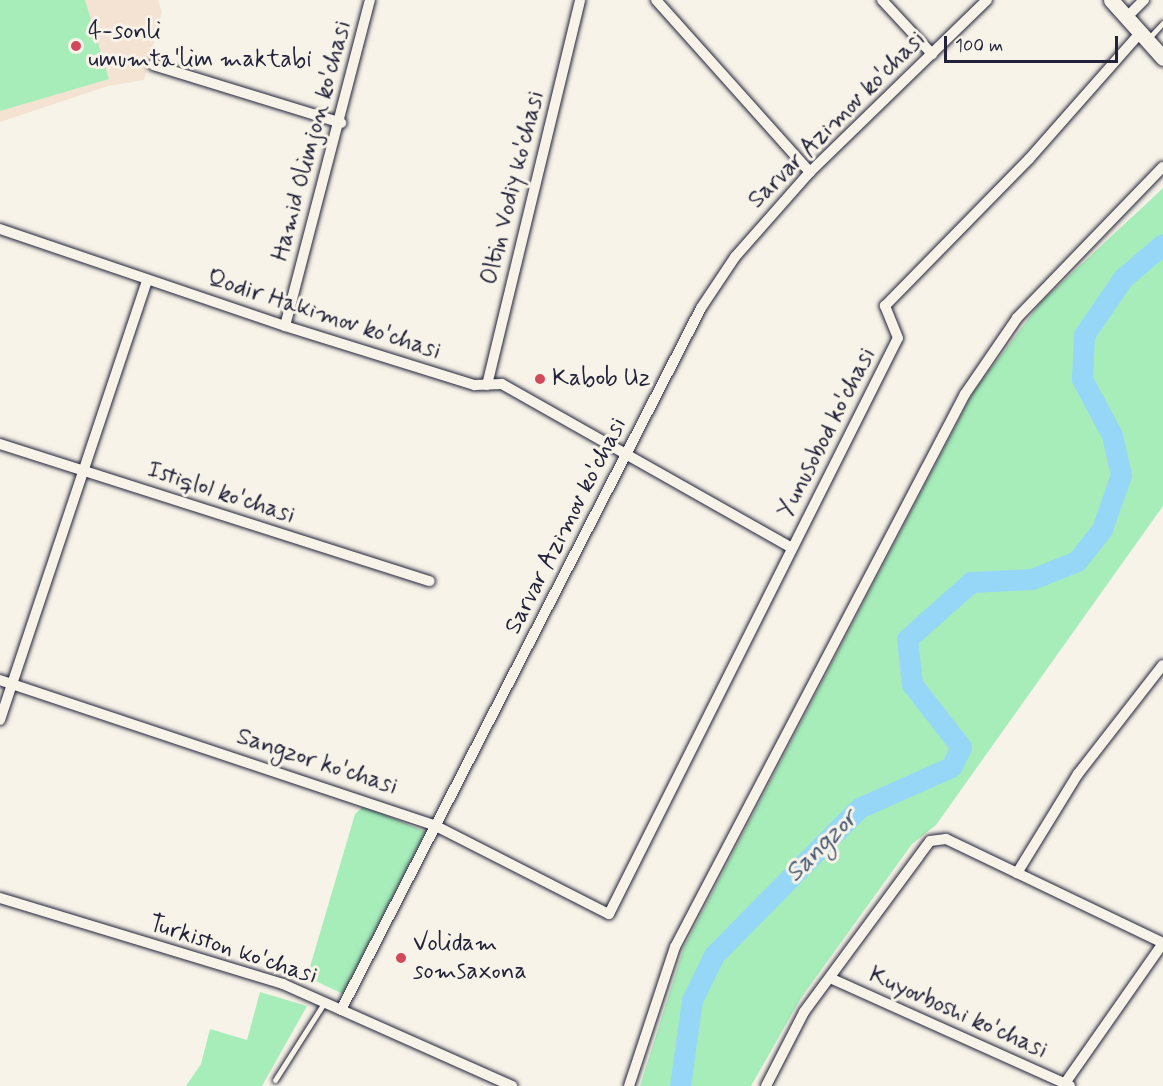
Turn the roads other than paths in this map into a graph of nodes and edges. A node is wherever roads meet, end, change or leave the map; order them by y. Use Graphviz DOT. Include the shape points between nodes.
graph roads {
  1 [pos="370,0"];
  2 [pos="580,0"];
  3 [pos="656,0"];
  4 [pos="882,0"];
  5 [pos="987,0"];
  6 [pos="1111,0"];
  7 [pos="1144,0"];
  8 [pos="1126,17"];
  9 [pos="1163,23"];
  10 [pos="1144,37"];
  11 [pos="932,54"];
  12 [pos="1163,58"];
  13 [pos="153,65"];
  14 [pos="341,123"];
  15 [pos="1163,167"];
  16 [pos="810,172"];
  17 [pos="0,229"];
  18 [pos="147,280"];
  19 [pos="285,326"];
  20 [pos="487,385"];
  21 [pos="0,444"];
  22 [pos="627,454"];
  23 [pos="84,471"];
  24 [pos="792,548"];
  25 [pos="430,581"];
  26 [pos="1163,664"];
  27 [pos="0,680"];
  28 [pos="12,684"];
  29 [pos="0,720"];
  30 [pos="436,826"];
  31 [pos="1017,873"];
  32 [pos="0,898"];
  33 [pos="609,914"];
  34 [pos="1163,943"];
  35 [pos="830,978"];
  36 [pos="325,1003"];
  37 [pos="341,1010"];
  38 [pos="275,1080"];
  39 [pos="1066,1085"];
  40 [pos="512,1086"];
  41 [pos="628,1086"];
  42 [pos="766,1086"];
  1 -- 14 [label="street, Hamid Olimjon ko'chasi"];
  2 -- 20 [label="street, Oltin Vodiy ko'chasi"];
  3 -- 16 [label="street"];
  4 -- 11 [label="street"];
  5 -- 11 [label="street, Sarvar Azimov ko'chasi"];
  6 -- 8 [label="main road"];
  7 -- 8 [label="street"];
  8 -- 10 [label="main road"];
  9 -- 10 [label="lane"];
  10 -- 12 [label="main road"];
  10 -- 24 [label="street, Yunusobod ko'chasi" via="894,293 885,315 898,338"];
  11 -- 16 [label="street, Sarvar Azimov ko'chasi"];
  13 -- 14 [label="street"];
  14 -- 19 [label="street, Hamid Olimjon ko'chasi"];
  15 -- 41 [label="street" via="1017,318 966,394 675,947"];
  16 -- 22 [label="street, Sarvar Azimov ko'chasi" via="735,256 701,308"];
  17 -- 18 [label="street, Qodir Hakimov ko'chasi"];
  18 -- 19 [label="street, Qodir Hakimov ko'chasi"];
  18 -- 23 [label="street"];
  19 -- 20 [label="street, Qodir Hakimov ko'chasi"];
  20 -- 22 [label="street, Qodir Hakimov ko'chasi" via="502,384"];
  21 -- 23 [label="street, Istiqlol ko'chasi"];
  22 -- 24 [label="street, Qodir Hakimov ko'chasi"];
  22 -- 30 [label="street, Sarvar Azimov ko'chasi"];
  23 -- 25 [label="street, Istiqlol ko'chasi"];
  23 -- 28 [label="street"];
  24 -- 33 [label="street, Yunusobod ko'chasi"];
  26 -- 31 [label="street" via="1078,774"];
  27 -- 28 [label="street, Sangzor ko'chasi"];
  28 -- 29 [label="street"];
  28 -- 30 [label="street, Sangzor ko'chasi"];
  30 -- 33 [label="street, Sangzor ko'chasi"];
  30 -- 37 [label="street, Sarvar Azimov ko'chasi"];
  31 -- 34 [label="street"];
  31 -- 35 [label="street" via="946,839 930,841"];
  32 -- 36 [label="street, Turkiston ko'chasi" via="283,984"];
  34 -- 39 [label="street"];
  35 -- 39 [label="street, Kuyovboshi ko'chasi"];
  35 -- 42 [label="street" via="804,1012"];
  36 -- 37 [label="street, Turkiston ko'chasi"];
  36 -- 38 [label="lane"];
  37 -- 40 [label="street, Turkiston ko'chasi"];
}
